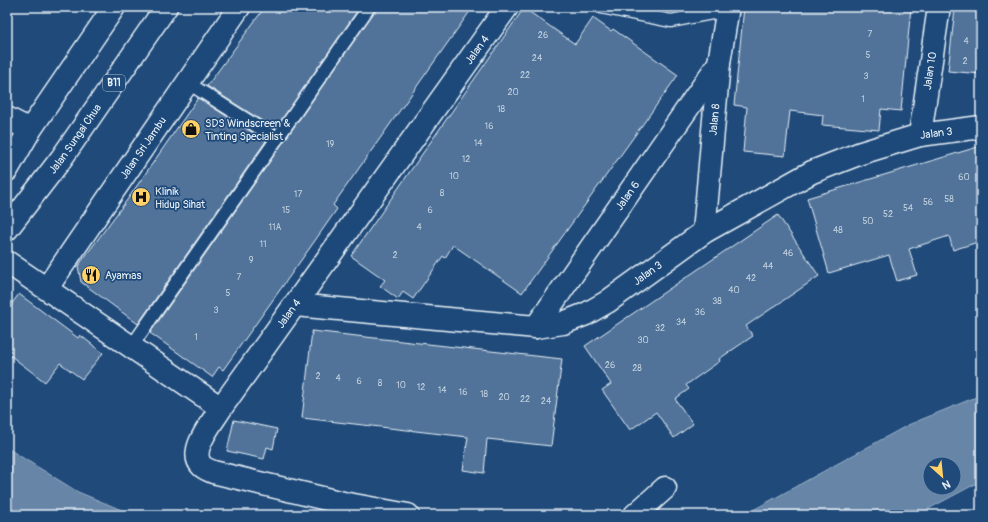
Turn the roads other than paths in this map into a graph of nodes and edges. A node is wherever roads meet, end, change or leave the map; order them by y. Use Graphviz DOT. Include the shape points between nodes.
graph roads {
  1 [pos="114,7"];
  2 [pos="166,7"];
  3 [pos="240,7"];
  4 [pos="369,7"];
  5 [pos="507,7"];
  6 [pos="601,7"];
  7 [pos="939,7"];
  8 [pos="728,9"];
  9 [pos="719,63"];
  10 [pos="188,83"];
  11 [pos="7,118"];
  12 [pos="981,127"];
  13 [pos="30,130"];
  14 [pos="920,135"];
  15 [pos="277,139"];
  16 [pos="7,170"];
  17 [pos="7,229"];
  18 [pos="704,232"];
  19 [pos="7,262"];
  20 [pos="47,288"];
  21 [pos="295,305"];
  22 [pos="536,327"];
  23 [pos="132,347"];
  24 [pos="221,408"];
  25 [pos="665,488"];
  26 [pos="408,515"];
  27 [pos="636,515"];
  1 -- 13 [label="street"];
  2 -- 17 [label="street, Jalan Sungai Chua / B11" via="61,159"];
  3 -- 10 [label="street, Jalan Sri Jambu"];
  4 -- 15 [label="lane"];
  5 -- 21 [label="street, Jalan 4"];
  6 -- 8 [label="lane" via="671,21"];
  7 -- 14 [label="street, Jalan 10"];
  8 -- 9 [label="street, Jalan 8"];
  9 -- 18 [label="street, Jalan 8"];
  9 -- 22 [label="street, Jalan 6"];
  10 -- 15 [label="lane"];
  10 -- 20 [label="street, Jalan Sri Jambu"];
  11 -- 13 [label="street"];
  12 -- 14 [label="street, Jalan 3"];
  13 -- 16 [label="street"];
  14 -- 18 [label="street, Jalan 3" via="861,153 812,172"];
  15 -- 23 [label="lane"];
  18 -- 22 [label="street, Jalan 3" via="607,302 586,314 563,324"];
  19 -- 20 [label="street"];
  20 -- 23 [label="street"];
  21 -- 22 [label="street, Jalan 3"];
  21 -- 24 [label="street, Jalan 4"];
  23 -- 24 [label="street"];
  24 -- 26 [label="street, Jalan 4" via="198,444 196,454 203,467 213,472 343,503"];
  25 -- 27 [label="street"];
}
